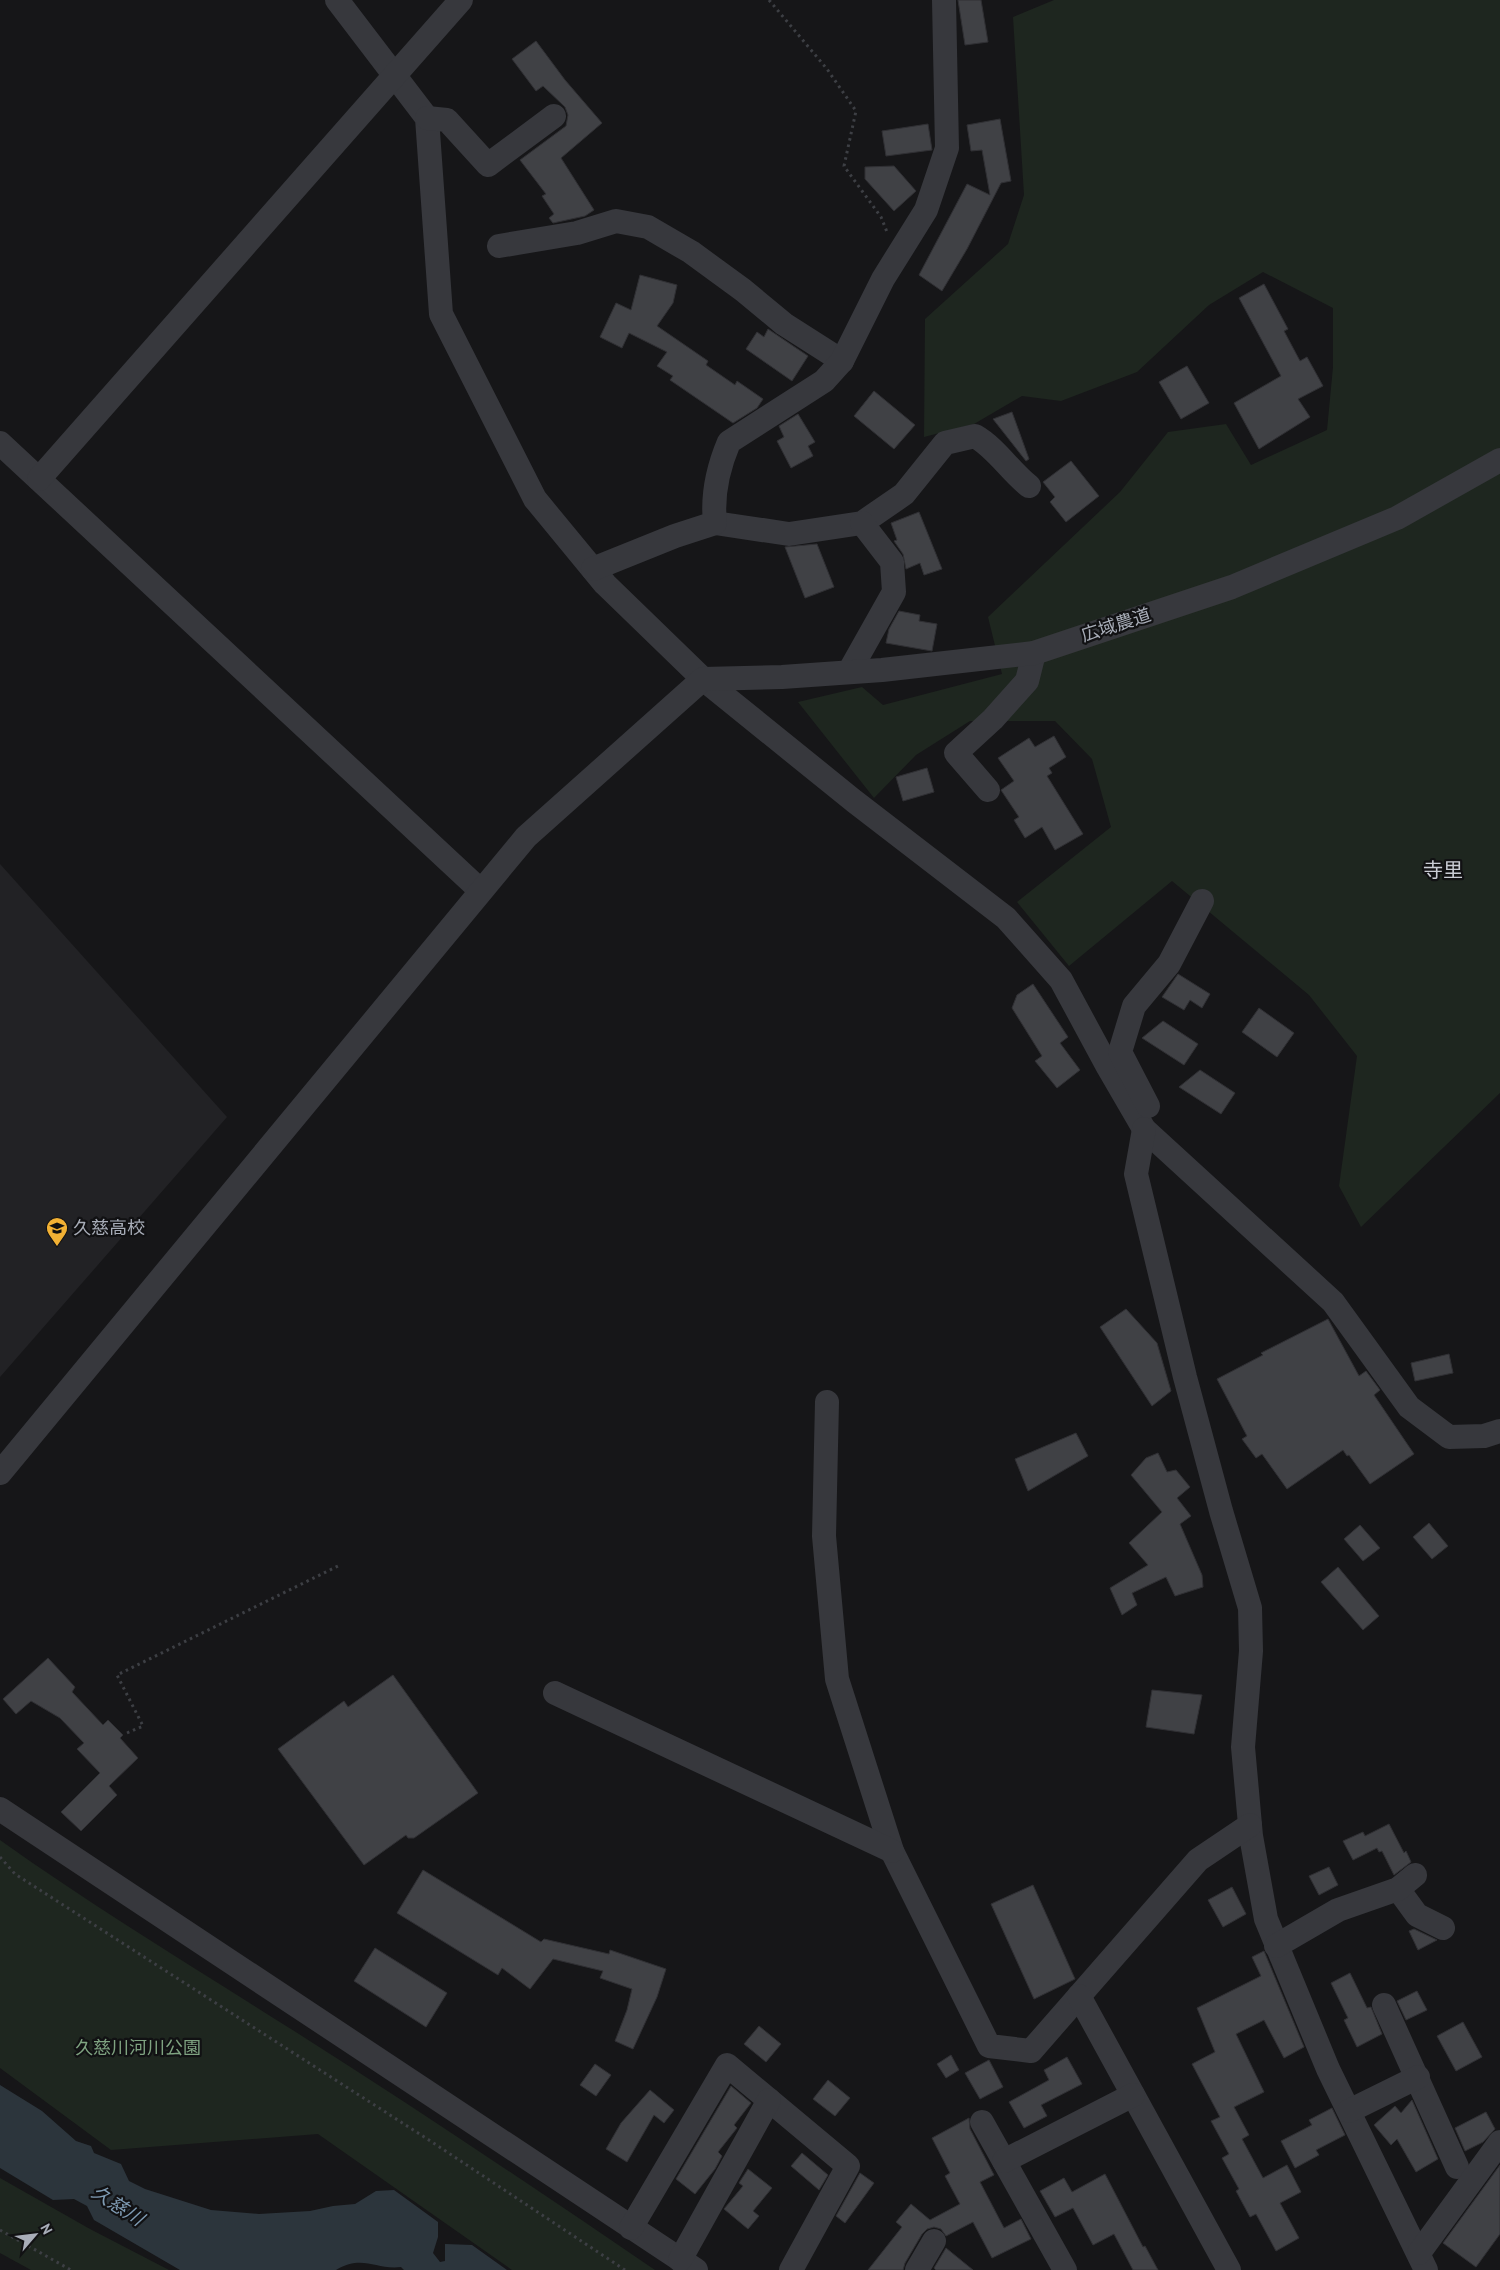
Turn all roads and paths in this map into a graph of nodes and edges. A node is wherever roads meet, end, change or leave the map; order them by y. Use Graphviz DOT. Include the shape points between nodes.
graph roads {
  1 [pos="337,0"];
  2 [pos="461,0"];
  3 [pos="769,0"];
  4 [pos="944,0"];
  5 [pos="394,75"];
  6 [pos="554,116"];
  7 [pos="427,118"];
  8 [pos="499,246"];
  9 [pos="896,257"];
  10 [pos="842,361"];
  11 [pos="0,443"];
  12 [pos="1500,460"];
  13 [pos="39,479"];
  14 [pos="1028,486"];
  15 [pos="715,523"];
  16 [pos="862,523"];
  17 [pos="593,569"];
  18 [pos="1034,653"];
  19 [pos="849,672"];
  20 [pos="702,678"];
  21 [pos="988,790"];
  22 [pos="480,890"];
  23 [pos="1202,901"];
  24 [pos="1144,1129"];
  25 [pos="1212,1191"];
  26 [pos="827,1402"];
  27 [pos="1500,1431"];
  28 [pos="0,1473"];
  29 [pos="338,1566"];
  30 [pos="555,1693"];
  31 [pos="126,1733"];
  32 [pos="0,1809"];
  33 [pos="1250,1825"];
  34 [pos="892,1851"];
  35 [pos="0,1857"];
  36 [pos="1443,1928"];
  37 [pos="1276,1946"];
  38 [pos="1079,1996"];
  39 [pos="1384,2005"];
  40 [pos="1418,2077"];
  41 [pos="1133,2095"];
  42 [pos="769,2100"];
  43 [pos="1349,2111"];
  44 [pos="982,2122"];
  45 [pos="1500,2142"];
  46 [pos="1004,2161"];
  47 [pos="1457,2167"];
  48 [pos="631,2228"];
  49 [pos="0,2230"];
  50 [pos="934,2241"];
  51 [pos="1423,2261"];
  52 [pos="688,2265"];
  53 [pos="71,2270"];
  54 [pos="625,2270"];
  55 [pos="791,2270"];
  56 [pos="917,2270"];
  57 [pos="1065,2270"];
  58 [pos="1229,2270"];
  1 -- 5 [label="street"];
  2 -- 5 [label="street"];
  3 -- 9 [label="path" via="827,69 856,111 844,166 881,217"];
  4 -- 9 [label="street" via="947,148 926,210"];
  5 -- 7 [label="street"];
  5 -- 13 [label="street"];
  6 -- 7 [label="street" via="488,165 448,120"];
  7 -- 17 [label="street" via="441,314 535,499"];
  8 -- 10 [label="street" via="577,232 616,221 648,227 691,252 784,324"];
  9 -- 10 [label="street"];
  10 -- 15 [label="street" via="824,381 729,442 722,459 713,505"];
  11 -- 13 [label="street"];
  12 -- 18 [label="street, 広域農道" via="1397,518 1232,587"];
  13 -- 22 [label="street"];
  14 -- 16 [label="street" via="1013,474 986,442 975,436 944,443 904,494"];
  15 -- 16 [label="street" via="789,534"];
  15 -- 17 [label="street"];
  16 -- 19 [label="street" via="892,562 894,592"];
  17 -- 20 [label="street"];
  18 -- 19 [label="street, 広域農道"];
  18 -- 21 [label="street" via="1026,681 993,719 956,753"];
  19 -- 20 [label="street, 広域農道"];
  20 -- 22 [label="street" via="526,837"];
  20 -- 24 [label="street" via="1006,918 1062,980"];
  22 -- 28 [label="street"];
  23 -- 25 [label="street" via="1169,964 1134,1006 1120,1052 1158,1123 1205,1168"];
  24 -- 25 [label="street"];
  24 -- 33 [label="street" via="1136,1174 1185,1377 1250,1608 1251,1652 1243,1747"];
  25 -- 27 [label="street" via="1334,1302 1409,1406 1449,1436 1484,1436"];
  26 -- 34 [label="street" via="824,1536 837,1679"];
  29 -- 31 [label="path" via="117,1675 143,1726"];
  30 -- 34 [label="street"];
  32 -- 48 [label="street"];
  33 -- 37 [label="street" via="1266,1919"];
  33 -- 38 [label="street" via="1198,1860"];
  34 -- 38 [label="street" via="989,2046 1032,2051"];
  35 -- 54 [label="path" via="15,1874"];
  36 -- 37 [label="street" via="1418,1915 1406,1882 1338,1910"];
  37 -- 43 [label="street"];
  38 -- 41 [label="street"];
  39 -- 40 [label="street"];
  40 -- 43 [label="street"];
  40 -- 47 [label="street"];
  41 -- 46 [label="street"];
  41 -- 58 [label="street"];
  42 -- 48 [label="street" via="727,2065"];
  42 -- 52 [label="street"];
  42 -- 55 [label="street" via="848,2166"];
  43 -- 51 [label="street"];
  44 -- 46 [label="street"];
  45 -- 51 [label="street"];
  46 -- 57 [label="street"];
  48 -- 52 [label="street"];
  49 -- 53 [label="path"];
  50 -- 56 [label="street"];
}
